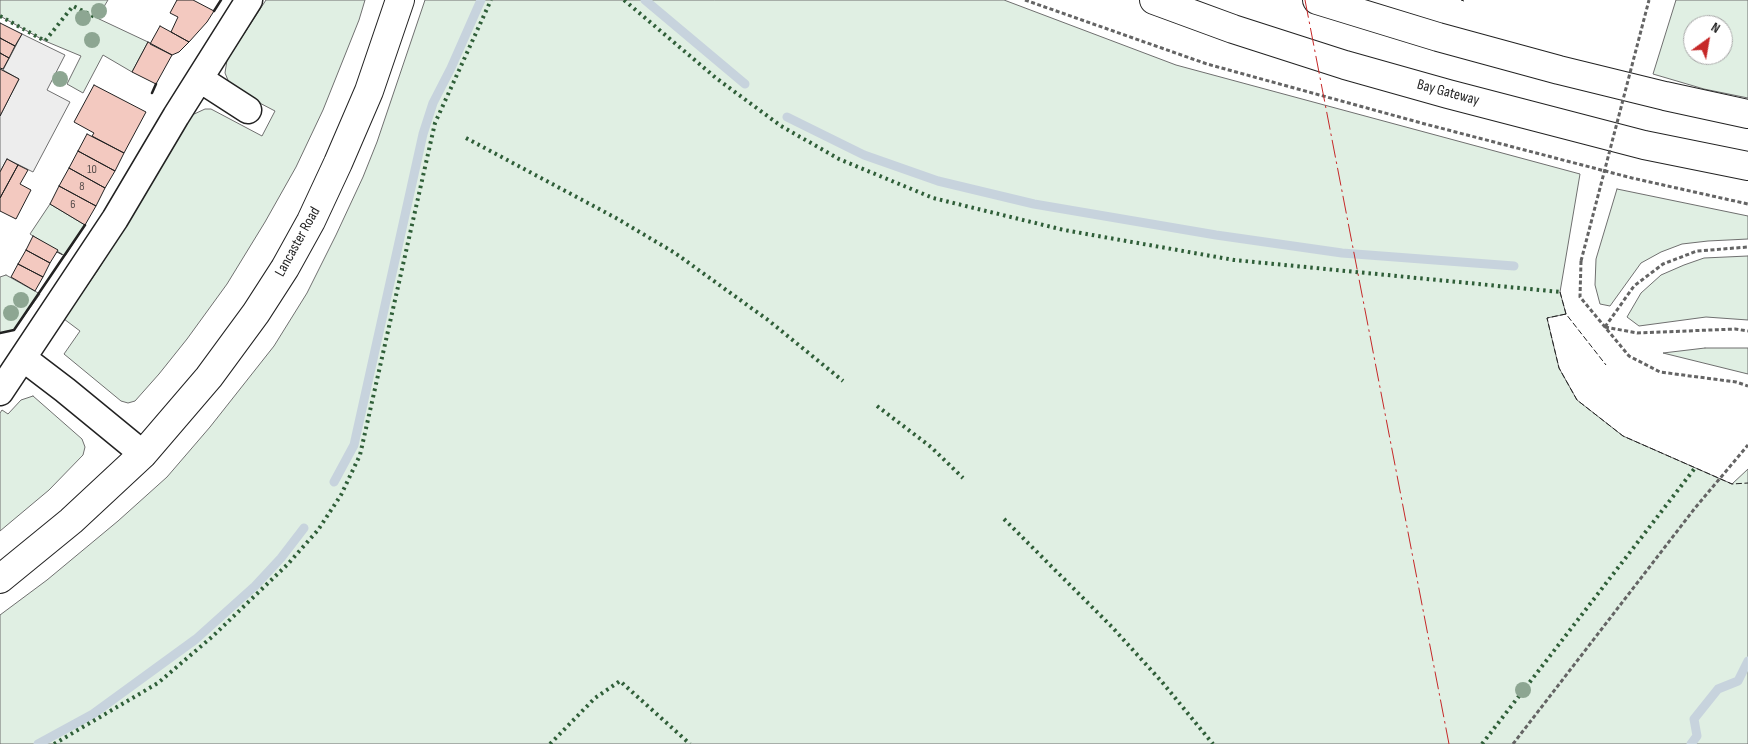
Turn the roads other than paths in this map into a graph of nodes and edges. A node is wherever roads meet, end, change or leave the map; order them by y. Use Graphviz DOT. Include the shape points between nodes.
graph roads {
  1 [pos="250,0"];
  2 [pos="400,0"];
  3 [pos="1154,0"];
  4 [pos="1317,0"];
  5 [pos="200,79"];
  6 [pos="248,110"];
  7 [pos="1748,114"];
  8 [pos="1748,166"];
  9 [pos="23,358"];
  10 [pos="0,392"];
  11 [pos="143,454"];
  12 [pos="0,579"];
  1 -- 5 [label="street"];
  2 -- 11 [label="main road, Lancaster Road" via="369,92 311,221 285,268 209,377"];
  3 -- 8 [label="main road, Bay Gateway" via="1345,65 1644,145"];
  4 -- 7 [label="main road" via="1559,70"];
  5 -- 6 [label="street"];
  5 -- 9 [label="street"];
  9 -- 10 [label="street"];
  9 -- 11 [label="street"];
  11 -- 12 [label="main road, Lancaster Road" via="71,521"];
}
